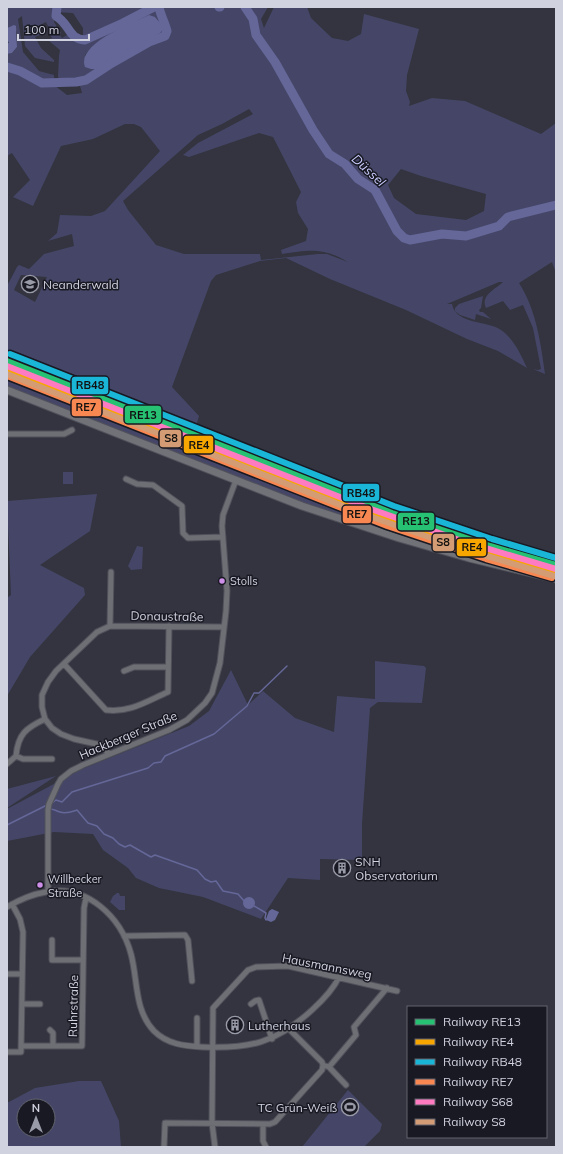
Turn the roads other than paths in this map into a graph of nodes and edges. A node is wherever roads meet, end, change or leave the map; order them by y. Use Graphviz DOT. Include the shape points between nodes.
graph roads {
  1 [pos="7,390"];
  2 [pos="72,430"];
  3 [pos="7,434"];
  4 [pos="126,479"];
  5 [pos="236,480"];
  6 [pos="223,537"];
  7 [pos="111,572"];
  8 [pos="556,579"];
  9 [pos="110,626"];
  10 [pos="169,626"];
  11 [pos="224,627"];
  12 [pos="64,664"];
  13 [pos="168,667"];
  14 [pos="124,671"];
  15 [pos="45,719"];
  16 [pos="109,754"];
  17 [pos="16,756"];
  18 [pos="52,759"];
  19 [pos="7,764"];
  20 [pos="48,891"];
  21 [pos="86,898"];
  22 [pos="12,904"];
  23 [pos="7,907"];
  24 [pos="124,936"];
  25 [pos="52,940"];
  26 [pos="83,960"];
  27 [pos="7,974"];
  28 [pos="22,974"];
  29 [pos="339,977"];
  30 [pos="192,981"];
  31 [pos="387,988"];
  32 [pos="397,991"];
  33 [pos="22,1004"];
  34 [pos="40,1004"];
  35 [pos="251,1004"];
  36 [pos="197,1018"];
  37 [pos="289,1029"];
  38 [pos="50,1030"];
  39 [pos="272,1039"];
  40 [pos="21,1046"];
  41 [pos="53,1046"];
  42 [pos="197,1046"];
  43 [pos="212,1047"];
  44 [pos="7,1052"];
  45 [pos="323,1065"];
  46 [pos="329,1067"];
  47 [pos="346,1085"];
  48 [pos="212,1123"];
  49 [pos="263,1124"];
  50 [pos="164,1147"];
  51 [pos="215,1147"];
  52 [pos="266,1147"];
  1 -- 5 [label="main road"];
  2 -- 3 [label="street" via="64,434"];
  4 -- 6 [label="street" via="137,484 153,484 182,506 182,533 188,538"];
  5 -- 6 [label="street, Hackberger Straße" via="223,515"];
  5 -- 8 [label="main road" via="302,506 399,538"];
  6 -- 11 [label="street, Hackberger Straße" via="227,591"];
  7 -- 9 [label="street"];
  9 -- 10 [label="street, Donaustraße"];
  9 -- 12 [label="street" via="97,632"];
  10 -- 11 [label="street, Donaustraße"];
  10 -- 13 [label="street"];
  11 -- 16 [label="street, Hackberger Straße" via="217,676 212,693 205,704 187,720 169,730"];
  12 -- 13 [label="street" via="106,710 116,711 127,710 168,692"];
  12 -- 15 [label="street" via="48,682 42,695"];
  13 -- 14 [label="street" via="134,667"];
  15 -- 16 [label="street" via="61,734 101,745"];
  15 -- 17 [label="street" via="23,732"];
  16 -- 20 [label="street, Hackberger Straße" via="71,771 58,784 52,796 48,810"];
  17 -- 18 [label="street" via="23,759"];
  17 -- 19 [label="street"];
  20 -- 21 [label="street" via="66,892"];
  20 -- 22 [label="street"];
  21 -- 24 [label="street" via="108,912"];
  21 -- 26 [label="street, Ruhrstraße"];
  22 -- 23 [label="street"];
  22 -- 28 [label="street" via="22,926"];
  24 -- 30 [label="street" via="185,935 188,940"];
  24 -- 42 [label="street" via="131,954 141,1010 147,1022 166,1040 180,1045"];
  25 -- 26 [label="street, Ruhrstraße" via="52,960"];
  26 -- 41 [label="street, Ruhrstraße" via="82,1046"];
  27 -- 28 [label="street"];
  28 -- 33 [label="street"];
  29 -- 31 [label="street, Hausmannsweg"];
  29 -- 37 [label="street" via="325,998"];
  29 -- 43 [label="street, Hausmannsweg" via="288,966 256,967 248,970 213,1008"];
  31 -- 32 [label="street, Hausmannsweg"];
  31 -- 46 [label="street" via="354,1027 356,1035"];
  33 -- 34 [label="street"];
  33 -- 40 [label="street"];
  35 -- 39 [label="street" via="259,1000"];
  36 -- 42 [label="street"];
  37 -- 39 [label="street"];
  37 -- 45 [label="street"];
  38 -- 41 [label="street, Ruhrstraße" via="53,1032"];
  39 -- 43 [label="street" via="252,1045"];
  40 -- 41 [label="street, Ruhrstraße"];
  40 -- 44 [label="street, Ruhrstraße" via="21,1052"];
  42 -- 43 [label="street"];
  43 -- 48 [label="street, Hausmannsweg"];
  45 -- 46 [label="street"];
  45 -- 49 [label="street" via="322,1070 275,1122"];
  46 -- 47 [label="street"];
  48 -- 49 [label="street"];
  48 -- 50 [label="street" via="165,1122"];
  48 -- 51 [label="street, Hausmannsweg"];
  49 -- 52 [label="street" via="263,1141"];
}
